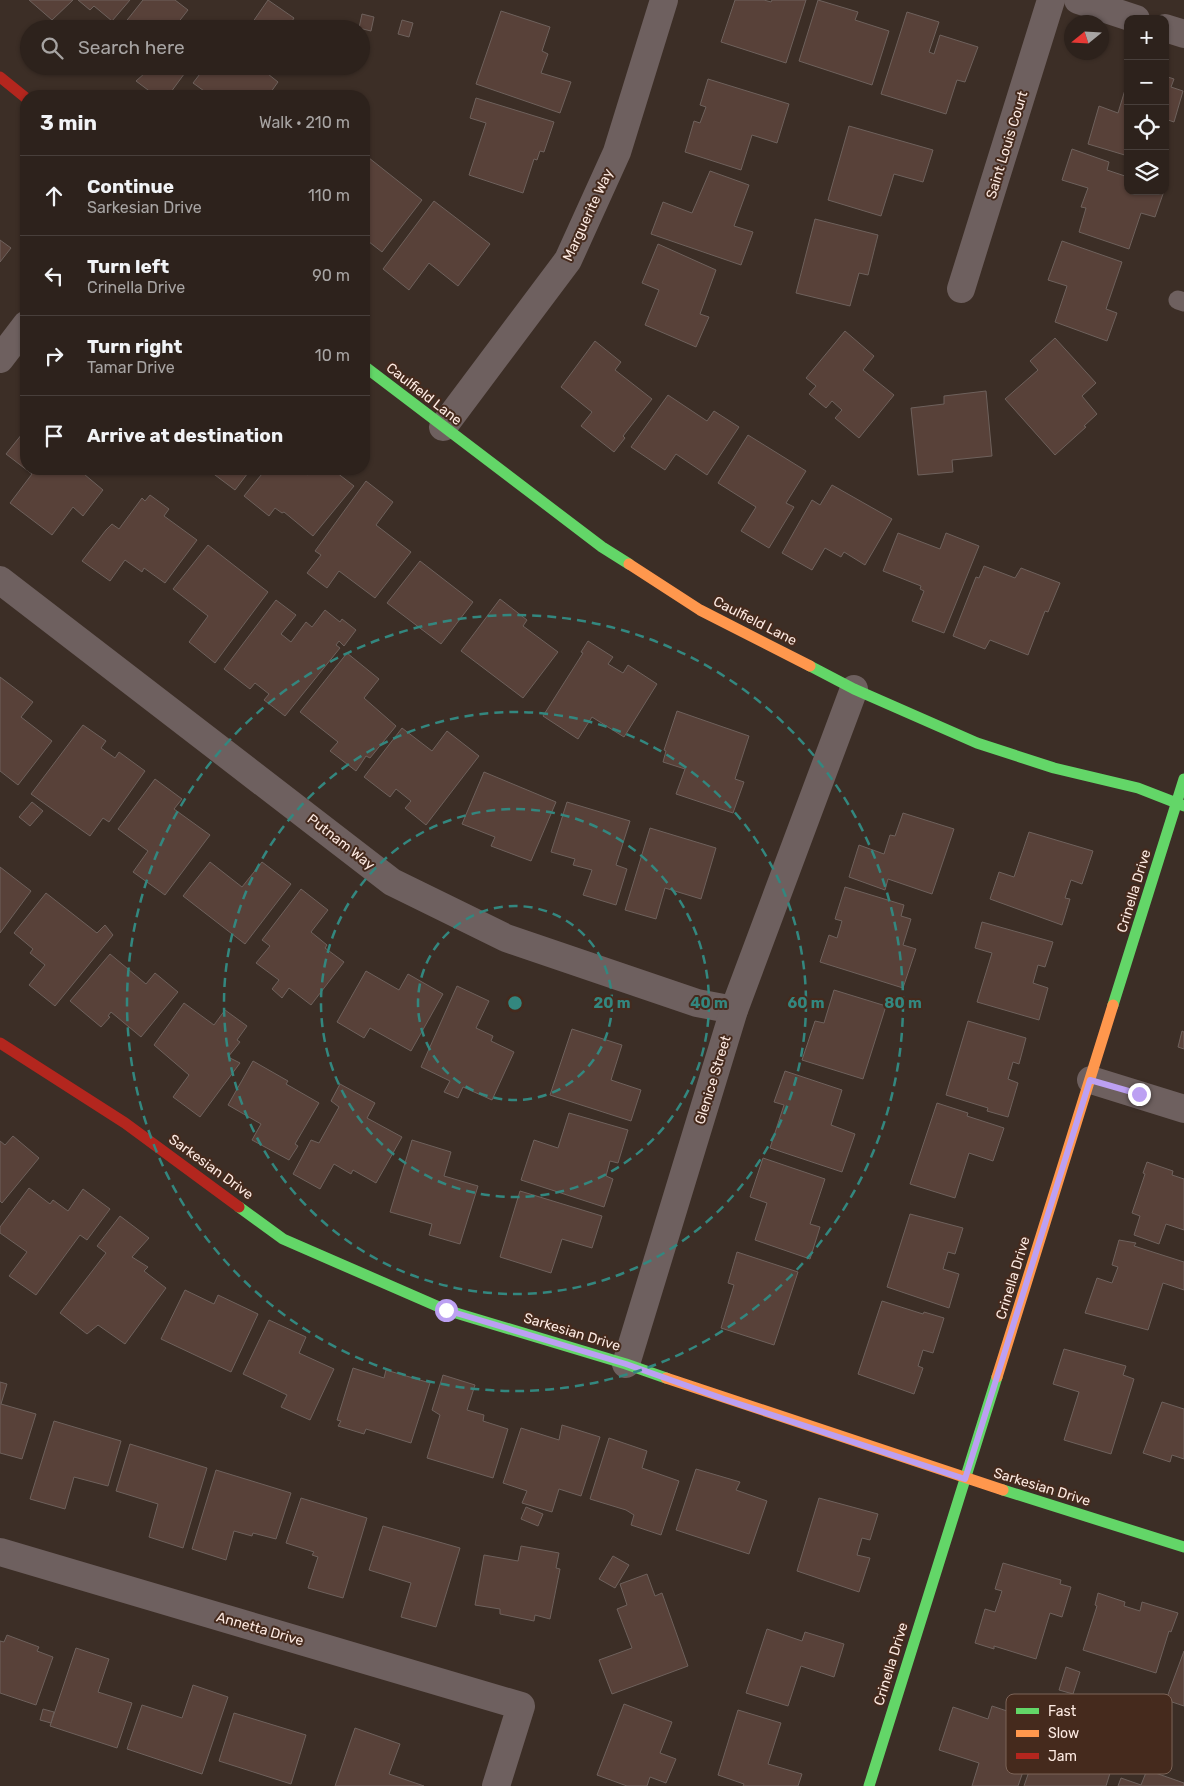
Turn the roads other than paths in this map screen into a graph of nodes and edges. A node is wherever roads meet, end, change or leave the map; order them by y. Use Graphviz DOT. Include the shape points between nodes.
graph roads {
  1 [pos="664,0"];
  2 [pos="1052,0"];
  3 [pos="1078,0"];
  4 [pos="1123,10"];
  5 [pos="1169,29"];
  6 [pos="1184,34"];
  7 [pos="0,77"];
  8 [pos="20,93"];
  9 [pos="961,289"];
  10 [pos="20,333"];
  11 [pos="0,359"];
  12 [pos="370,371"];
  13 [pos="443,427"];
  14 [pos="0,580"];
  15 [pos="854,689"];
  16 [pos="1184,778"];
  17 [pos="1180,804"];
  18 [pos="734,1010"];
  19 [pos="0,1043"];
  20 [pos="1090,1080"];
  21 [pos="1184,1109"];
  22 [pos="626,1364"];
  23 [pos="965,1479"];
  24 [pos="1184,1548"];
  25 [pos="0,1552"];
  26 [pos="496,1786"];
  27 [pos="869,1786"];
  1 -- 13 [label="street, Marguerite Way" via="617,152 568,260"];
  2 -- 9 [label="street, Saint Louis Court"];
  3 -- 4 [label="street"];
  5 -- 6 [label="street"];
  7 -- 8 [label="street"];
  10 -- 11 [label="street"];
  12 -- 13 [label="street, Caulfield Lane"];
  13 -- 15 [label="street, Caulfield Lane" via="610,553 700,610"];
  14 -- 18 [label="street, Putnam Way" via="392,882 506,938 697,1003"];
  15 -- 17 [label="street, Caulfield Lane" via="977,743 1054,768 1138,788"];
  15 -- 18 [label="street, Glenice Street"];
  16 -- 17 [label="street, Crinella Drive"];
  17 -- 20 [label="street, Crinella Drive"];
  18 -- 22 [label="street, Glenice Street"];
  19 -- 22 [label="street, Sarkesian Drive" via="124,1123 283,1239 446,1310"];
  20 -- 21 [label="street"];
  20 -- 23 [label="street, Crinella Drive"];
  22 -- 23 [label="street, Sarkesian Drive"];
  23 -- 24 [label="street, Sarkesian Drive"];
  23 -- 27 [label="street, Crinella Drive"];
  25 -- 26 [label="street, Annetta Drive" via="521,1706"];
}
